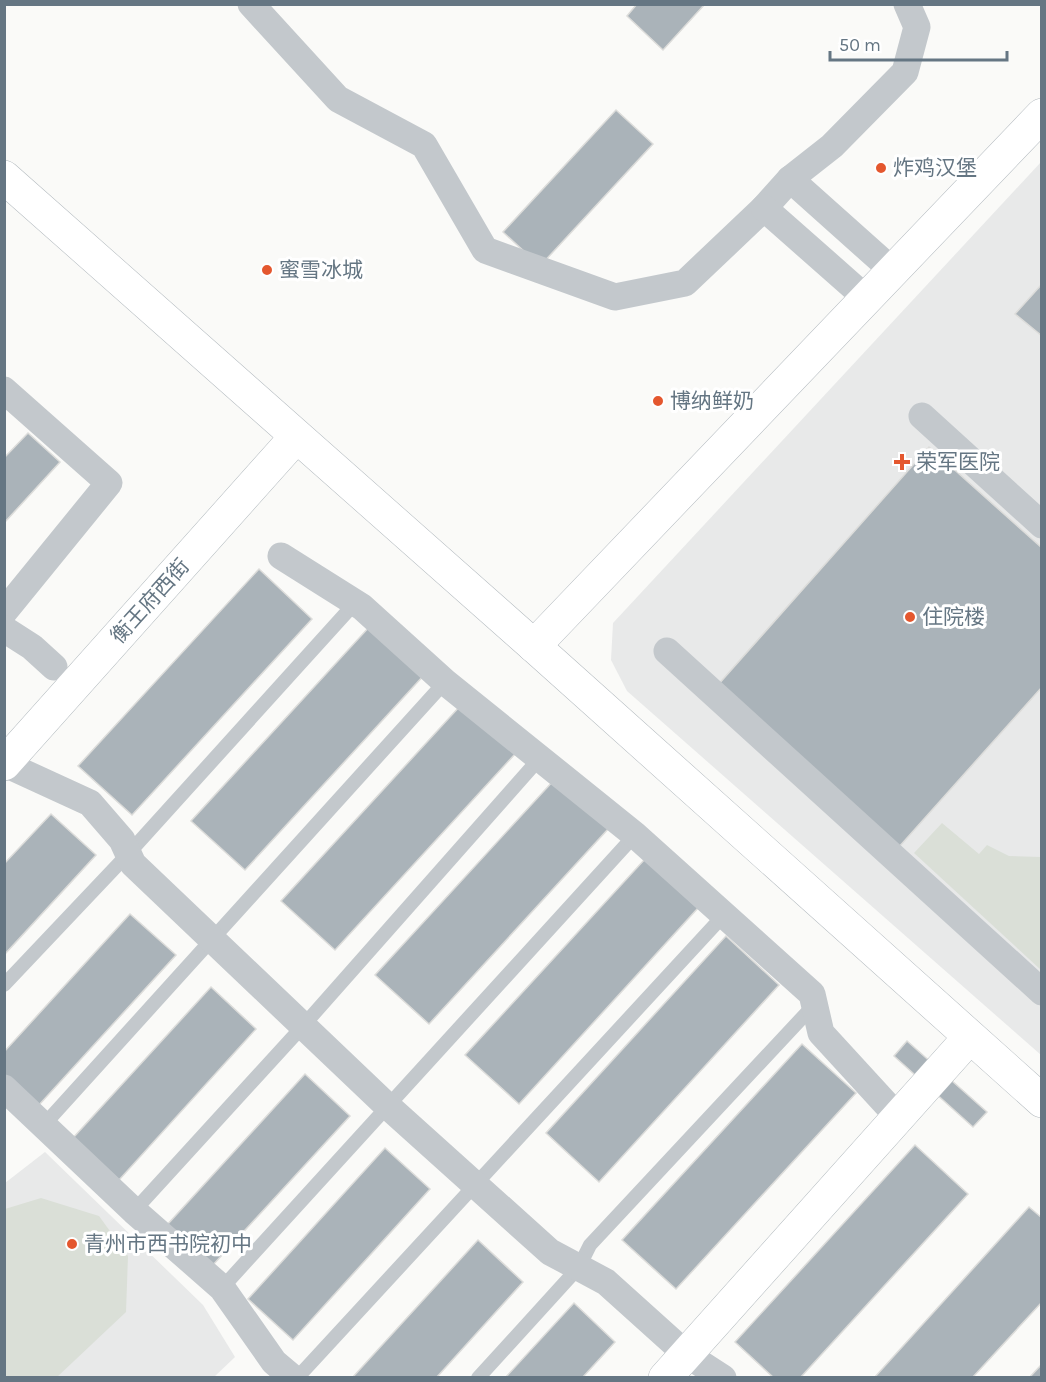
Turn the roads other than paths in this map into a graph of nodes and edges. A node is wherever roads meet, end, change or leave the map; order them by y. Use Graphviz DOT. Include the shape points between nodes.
graph roads {
  1 [pos="251,4"];
  2 [pos="907,4"];
  3 [pos="1041,115"];
  4 [pos="4,177"];
  5 [pos="790,179"];
  6 [pos="764,208"];
  7 [pos="893,271"];
  8 [pos="867,299"];
  9 [pos="4,390"];
  10 [pos="922,416"];
  11 [pos="296,437"];
  12 [pos="1041,525"];
  13 [pos="281,556"];
  14 [pos="356,603"];
  15 [pos="4,612"];
  16 [pos="4,629"];
  17 [pos="534,646"];
  18 [pos="668,651"];
  19 [pos="54,667"];
  20 [pos="445,682"];
  21 [pos="539,759"];
  22 [pos="5,764"];
  23 [pos="634,835"];
  24 [pos="128,854"];
  25 [pos="723,916"];
  26 [pos="212,939"];
  27 [pos="4,985"];
  28 [pos="1041,992"];
  29 [pos="814,1005"];
  30 [pos="303,1026"];
  31 [pos="969,1038"];
  32 [pos="4,1088"];
  33 [pos="1041,1101"];
  34 [pos="387,1106"];
  35 [pos="898,1118"];
  36 [pos="43,1126"];
  37 [pos="475,1184"];
  38 [pos="135,1211"];
  39 [pos="579,1267"];
  40 [pos="222,1288"];
  41 [pos="686,1354"];
  42 [pos="295,1377"];
  43 [pos="478,1377"];
  44 [pos="664,1377"];
  45 [pos="723,1377"];
  1 -- 6 [label="street" via="339,99 424,146 485,250 615,297 685,283"];
  2 -- 5 [label="street" via="917,27 905,72 832,146"];
  3 -- 7 [label="street"];
  4 -- 11 [label="street"];
  5 -- 6 [label="street"];
  5 -- 7 [label="street"];
  6 -- 8 [label="street"];
  7 -- 8 [label="street"];
  8 -- 17 [label="street"];
  9 -- 15 [label="street" via="110,483"];
  10 -- 12 [label="street"];
  11 -- 17 [label="street"];
  11 -- 22 [label="street, 衡王府西街"];
  13 -- 14 [label="street"];
  14 -- 20 [label="street"];
  14 -- 24 [label="lane"];
  16 -- 19 [label="street"];
  17 -- 31 [label="street"];
  18 -- 28 [label="street"];
  20 -- 21 [label="street"];
  20 -- 26 [label="lane"];
  21 -- 23 [label="street"];
  21 -- 30 [label="lane"];
  22 -- 24 [label="street" via="90,803 122,840"];
  23 -- 25 [label="street"];
  23 -- 34 [label="lane"];
  24 -- 26 [label="street" via="133,864"];
  24 -- 27 [label="lane"];
  25 -- 29 [label="street" via="812,994"];
  25 -- 37 [label="lane"];
  26 -- 30 [label="street"];
  26 -- 36 [label="lane"];
  29 -- 35 [label="street" via="821,1033"];
  29 -- 39 [label="lane" via="590,1245"];
  30 -- 34 [label="street"];
  30 -- 38 [label="lane"];
  31 -- 33 [label="street"];
  31 -- 35 [label="street"];
  32 -- 36 [label="street"];
  34 -- 37 [label="street"];
  34 -- 40 [label="lane"];
  35 -- 41 [label="street"];
  36 -- 38 [label="street"];
  37 -- 39 [label="street" via="550,1252"];
  37 -- 42 [label="lane"];
  38 -- 40 [label="street"];
  39 -- 41 [label="street" via="606,1282"];
  39 -- 43 [label="lane"];
  40 -- 42 [label="street" via="274,1362"];
  41 -- 44 [label="street"];
  41 -- 45 [label="street"];
}
